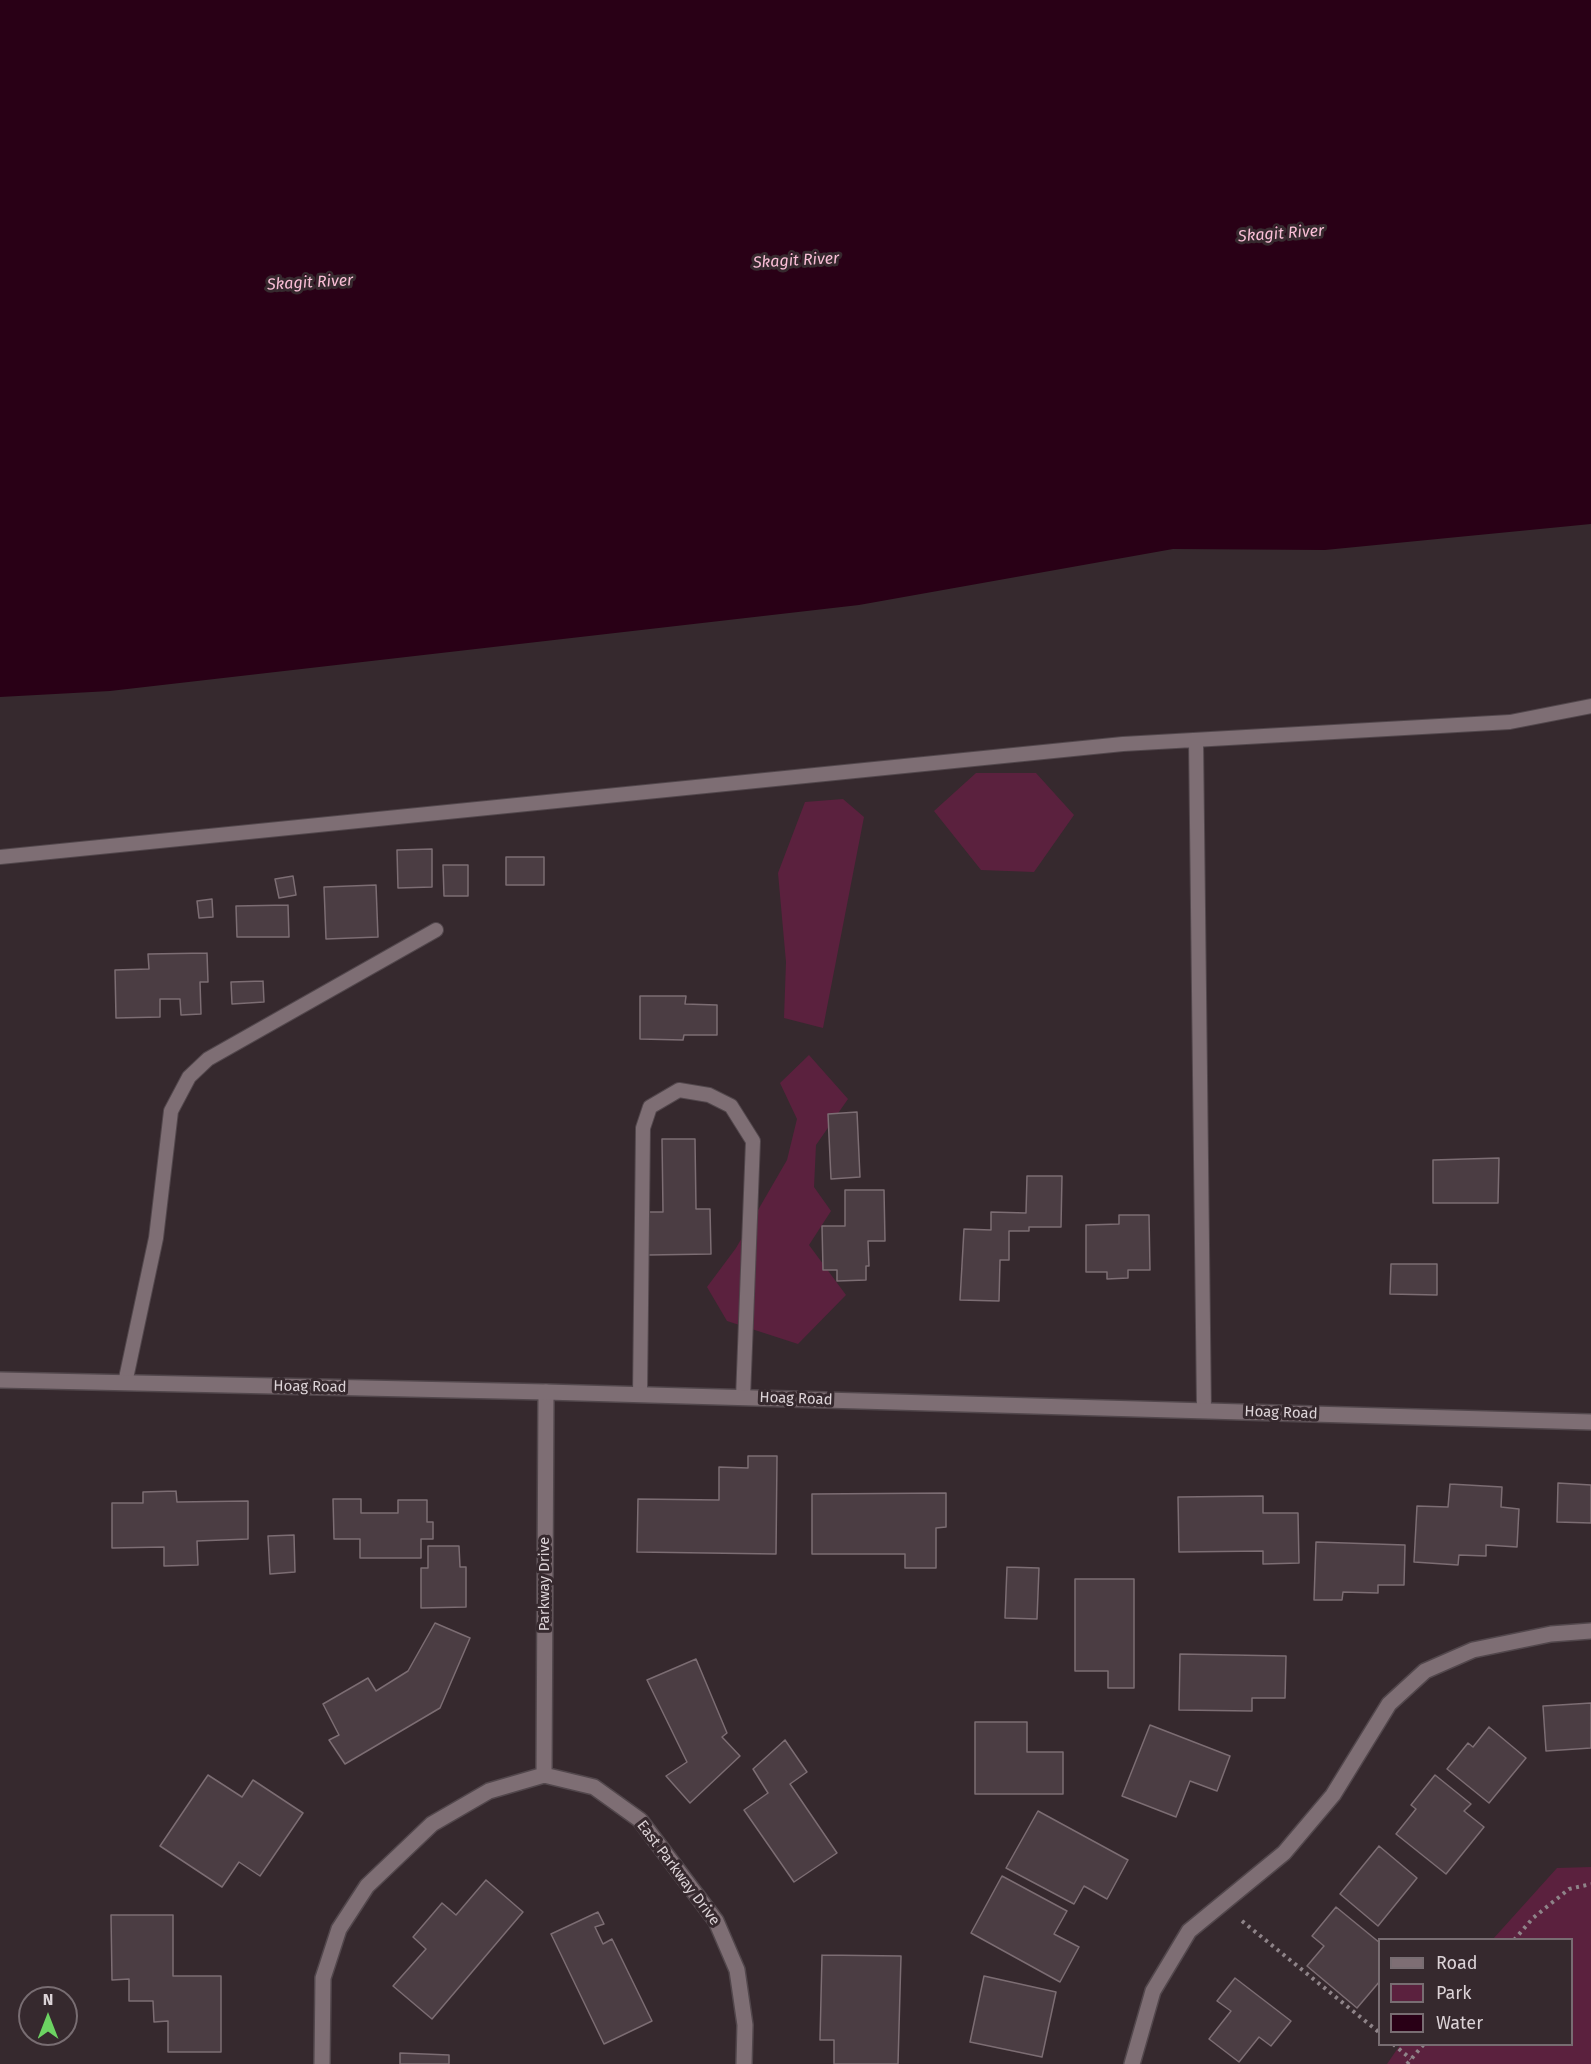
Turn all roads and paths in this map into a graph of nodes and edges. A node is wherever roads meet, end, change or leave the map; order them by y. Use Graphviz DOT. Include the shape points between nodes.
graph roads {
  1 [pos="1591,706"];
  2 [pos="1196,740"];
  3 [pos="0,857"];
  4 [pos="436,930"];
  5 [pos="0,1380"];
  6 [pos="125,1383"];
  7 [pos="546,1392"];
  8 [pos="640,1395"];
  9 [pos="743,1398"];
  10 [pos="1204,1411"];
  11 [pos="1591,1422"];
  12 [pos="1591,1631"];
  13 [pos="544,1775"];
  14 [pos="1591,1884"];
  15 [pos="1242,1921"];
  16 [pos="1516,1938"];
  17 [pos="1378,2031"];
  18 [pos="1395,2046"];
  19 [pos="1422,2046"];
  20 [pos="1411,2059"];
  21 [pos="322,2064"];
  22 [pos="744,2064"];
  23 [pos="1132,2064"];
  24 [pos="1407,2064"];
  1 -- 2 [label="lane" via="1510,722"];
  2 -- 3 [label="lane" via="1122,744"];
  2 -- 10 [label="lane"];
  4 -- 6 [label="lane" via="208,1059 189,1077 171,1111 156,1238"];
  5 -- 6 [label="street, Hoag Road"];
  6 -- 7 [label="street, Hoag Road"];
  7 -- 8 [label="street, Hoag Road"];
  7 -- 13 [label="street, Parkway Drive"];
  8 -- 9 [label="street, Hoag Road"];
  8 -- 9 [label="lane" via="643,1128 650,1107 679,1090 709,1095 731,1106 753,1141"];
  9 -- 10 [label="street, Hoag Road"];
  10 -- 11 [label="street, Hoag Road"];
  12 -- 23 [label="street" via="1551,1634 1473,1650 1425,1671 1389,1704 1333,1796 1284,1853 1189,1931 1153,1991"];
  13 -- 21 [label="street" via="489,1791 432,1824 367,1886 339,1929 322,1978"];
  13 -- 22 [label="street, East Parkway Drive" via="594,1786 640,1820 716,1921 736,1970 745,2025"];
  14 -- 16 [label="path" via="1569,1889 1533,1918"];
  15 -- 17 [label="path"];
  18 -- 20 [label="path"];
  19 -- 20 [label="path"];
  20 -- 24 [label="path"];
}
